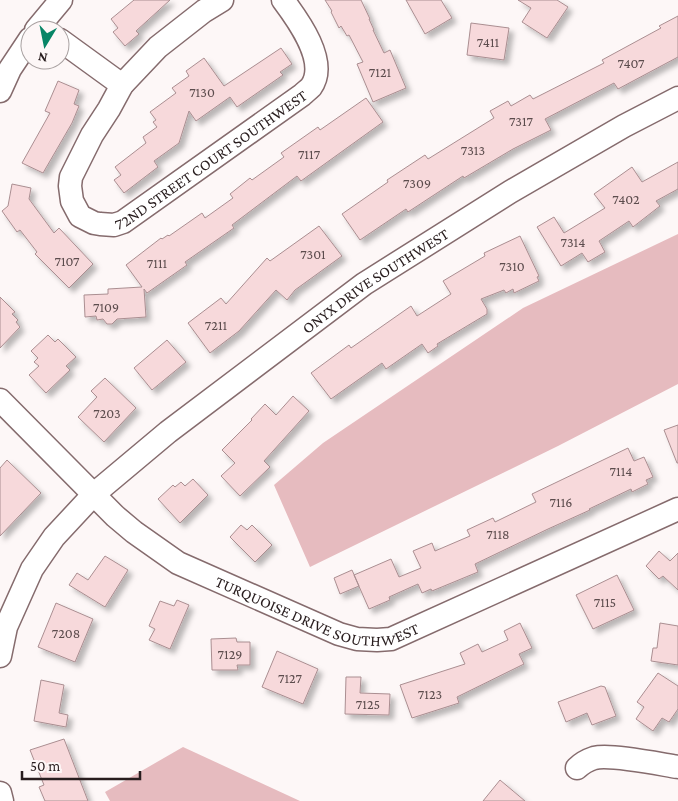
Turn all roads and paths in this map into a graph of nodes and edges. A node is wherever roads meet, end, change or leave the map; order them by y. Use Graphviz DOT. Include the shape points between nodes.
graph roads {
  1 [pos="61,0"];
  2 [pos="222,0"];
  3 [pos="283,0"];
  4 [pos="46,20"];
  5 [pos="70,47"];
  6 [pos="20,55"];
  7 [pos="122,85"];
  8 [pos="0,91"];
  9 [pos="678,98"];
  10 [pos="2,406"];
  11 [pos="94,494"];
  12 [pos="678,508"];
  13 [pos="0,656"];
  14 [pos="678,767"];
  15 [pos="577,768"];
  16 [pos="0,794"];
  17 [pos="2,801"];
  1 -- 4 [label="street"];
  2 -- 7 [label="street, 72ND STREET COURT SOUTHWEST" via="158,47"];
  3 -- 7 [label="street, 72ND STREET COURT SOUTHWEST" via="300,22 315,54 315,78 311,86 123,222 100,224 80,216 72,201 71,177"];
  5 -- 7 [label="street"];
  6 -- 8 [label="street"];
  9 -- 11 [label="street, ONYX DRIVE SOUTHWEST" via="510,192 364,284 228,385"];
  10 -- 11 [label="street, TURQUOISE DRIVE SOUTHWEST"];
  11 -- 12 [label="street, TURQUOISE DRIVE SOUTHWEST" via="134,532 178,563 320,627 357,639 376,640 391,639"];
  11 -- 13 [label="street, ONYX DRIVE SOUTHWEST" via="54,537 32,569 6,627"];
  14 -- 15 [label="street" via="608,757 595,758"];
  16 -- 17 [label="street"];
}
